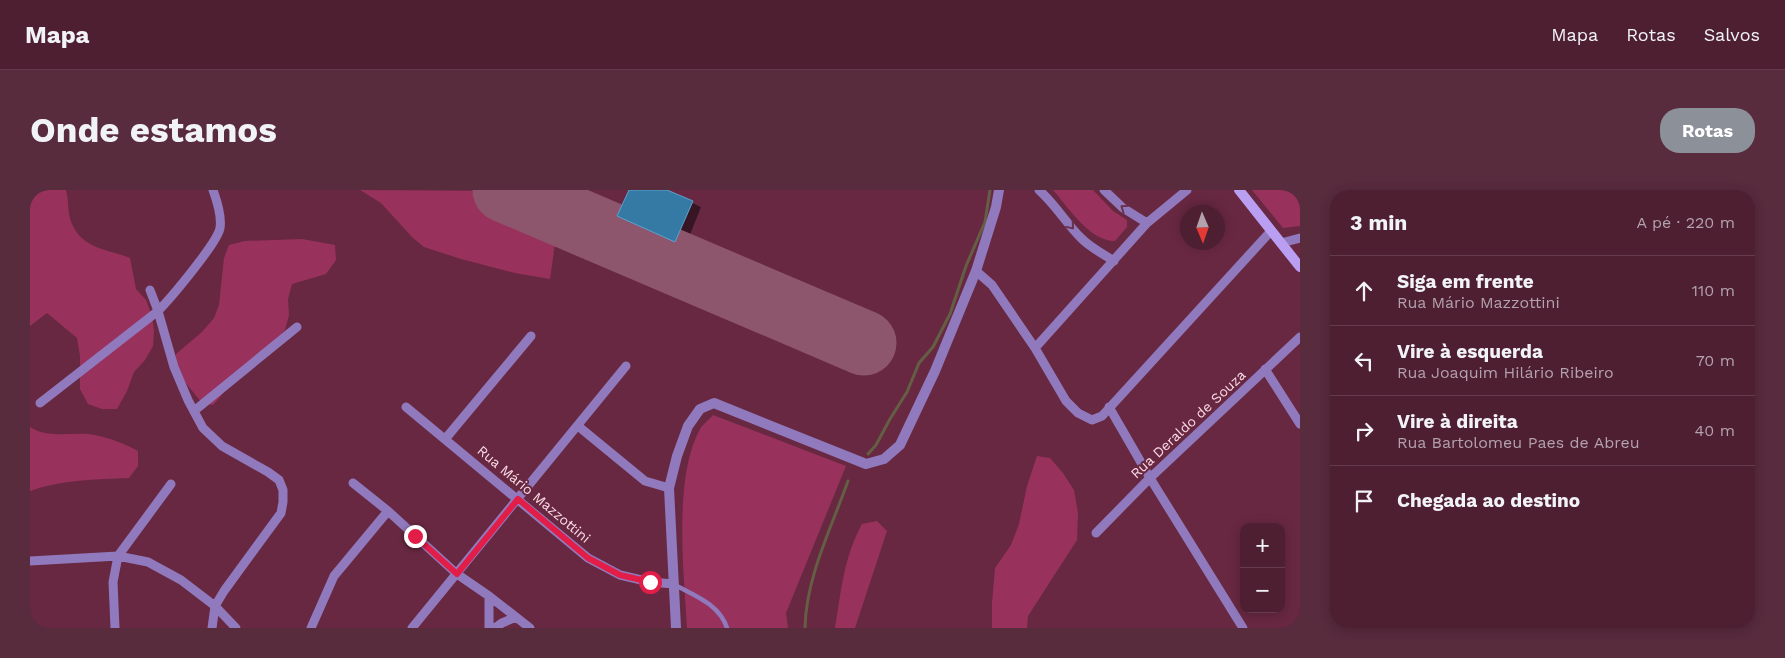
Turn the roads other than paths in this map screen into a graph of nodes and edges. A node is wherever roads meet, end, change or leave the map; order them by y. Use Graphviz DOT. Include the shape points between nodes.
graph roads {
  1 [pos="213,190"];
  2 [pos="999,190"];
  3 [pos="1039,190"];
  4 [pos="1104,190"];
  5 [pos="1188,190"];
  6 [pos="1239,190"];
  7 [pos="1148,223"];
  8 [pos="1271,231"];
  9 [pos="1300,238"];
  10 [pos="1281,243"];
  11 [pos="1114,261"];
  12 [pos="1300,267"];
  13 [pos="976,272"];
  14 [pos="150,290"];
  15 [pos="158,311"];
  16 [pos="297,327"];
  17 [pos="531,336"];
  18 [pos="1300,337"];
  19 [pos="1035,348"];
  20 [pos="626,366"];
  21 [pos="1266,369"];
  22 [pos="40,403"];
  23 [pos="406,407"];
  24 [pos="1109,407"];
  25 [pos="194,412"];
  26 [pos="1300,424"];
  27 [pos="578,426"];
  28 [pos="446,438"];
  29 [pos="1150,478"];
  30 [pos="353,483"];
  31 [pos="171,484"];
  32 [pos="669,488"];
  33 [pos="518,499"];
  34 [pos="388,511"];
  35 [pos="1096,533"];
  36 [pos="118,556"];
  37 [pos="30,561"];
  38 [pos="457,574"];
  39 [pos="674,584"];
  40 [pos="489,596"];
  41 [pos="215,606"];
  42 [pos="516,618"];
  43 [pos="115,628"];
  44 [pos="212,628"];
  45 [pos="236,628"];
  46 [pos="311,628"];
  47 [pos="412,628"];
  48 [pos="489,628"];
  49 [pos="495,628"];
  50 [pos="530,628"];
  51 [pos="676,628"];
  52 [pos="727,628"];
  53 [pos="1243,628"];
  1 -- 15 [label="street" via="221,218 220,230"];
  2 -- 13 [label="street"];
  3 -- 11 [label="street, one-way" via="1082,239"];
  7 -- 4 [label="street, one-way" via="1123,208"];
  5 -- 7 [label="street"];
  6 -- 8 [label="main road"];
  7 -- 11 [label="street"];
  8 -- 10 [label="main road"];
  8 -- 24 [label="street"];
  9 -- 10 [label="street"];
  10 -- 12 [label="main road"];
  11 -- 19 [label="street"];
  13 -- 19 [label="street" via="992,285"];
  13 -- 32 [label="street" via="900,445 884,459 866,464 714,403 700,409 688,426"];
  14 -- 15 [label="street"];
  15 -- 22 [label="street"];
  15 -- 25 [label="street" via="174,366"];
  16 -- 25 [label="street"];
  17 -- 28 [label="street"];
  18 -- 21 [label="street, Rua Deraldo de Souza"];
  19 -- 24 [label="street" via="1066,401 1078,413 1092,420 1102,416"];
  20 -- 27 [label="street"];
  21 -- 26 [label="street"];
  21 -- 29 [label="street, Rua Deraldo de Souza"];
  23 -- 28 [label="street, Rua Mário Mazzottini"];
  24 -- 29 [label="street"];
  25 -- 41 [label="street" via="203,428 222,446 268,472 279,480 283,490 281,513"];
  27 -- 32 [label="street" via="645,480"];
  27 -- 33 [label="street"];
  28 -- 33 [label="street, Rua Mário Mazzottini"];
  29 -- 35 [label="street, Rua Deraldo de Souza"];
  29 -- 53 [label="street"];
  30 -- 34 [label="street"];
  31 -- 36 [label="street"];
  32 -- 39 [label="street"];
  33 -- 38 [label="street"];
  33 -- 39 [label="street, Rua Mário Mazzottini" via="588,558 620,575"];
  34 -- 38 [label="street"];
  34 -- 46 [label="street" via="334,576"];
  36 -- 37 [label="street"];
  36 -- 41 [label="street" via="148,562 181,580"];
  36 -- 43 [label="street" via="113,582"];
  38 -- 40 [label="street"];
  38 -- 47 [label="street"];
  39 -- 51 [label="street"];
  39 -- 52 [label="lane, Rua Mário Mazzottini" via="708,603 720,613"];
  40 -- 42 [label="street"];
  40 -- 48 [label="street"];
  41 -- 44 [label="street"];
  41 -- 45 [label="street"];
  42 -- 49 [label="street"];
  42 -- 50 [label="street"];
}
